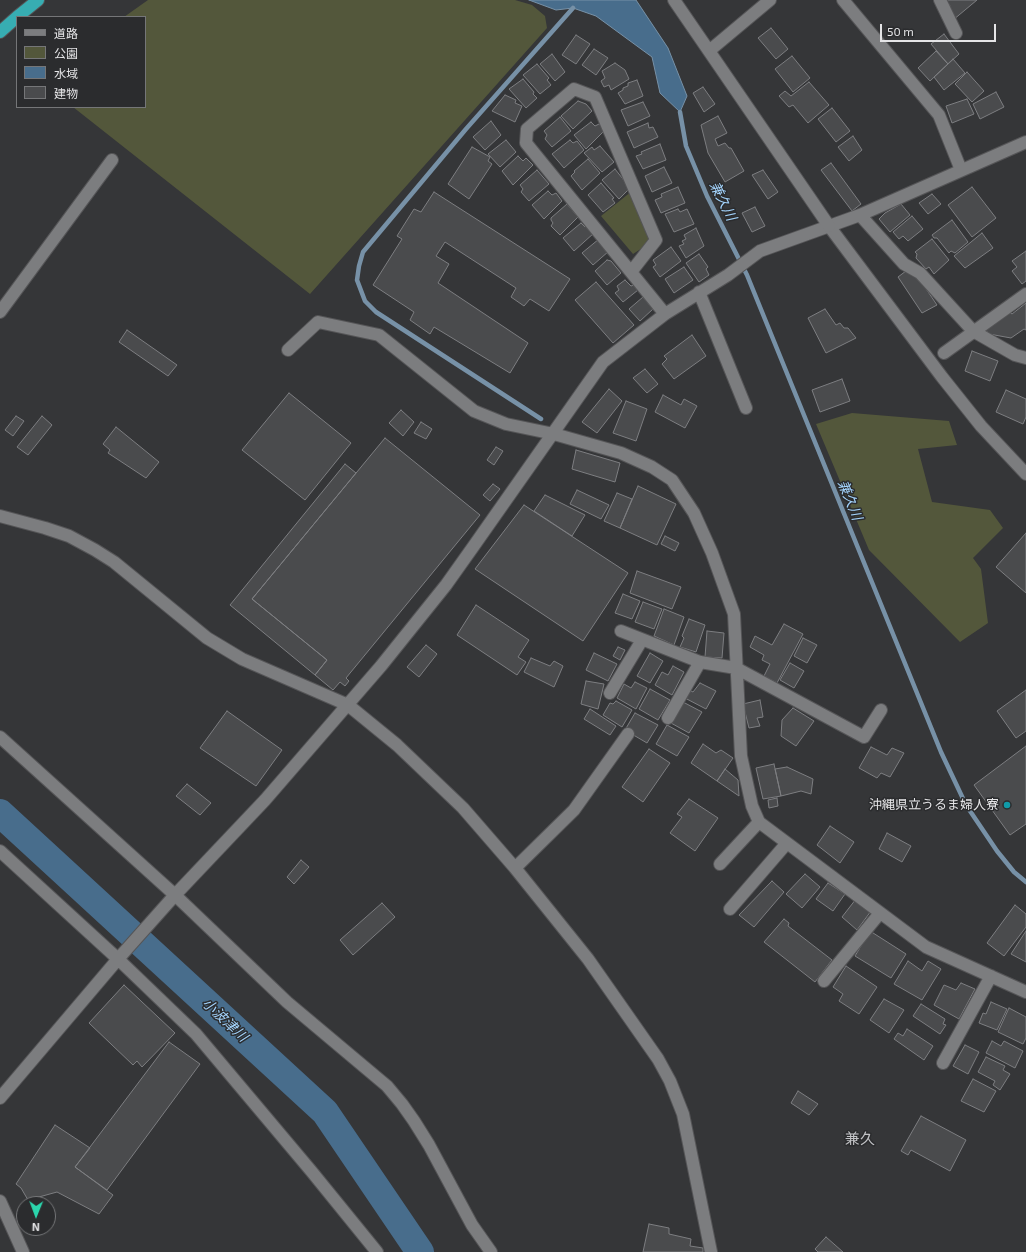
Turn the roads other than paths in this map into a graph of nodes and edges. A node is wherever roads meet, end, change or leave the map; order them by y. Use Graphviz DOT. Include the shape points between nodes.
graph roads {
  1 [pos="38,0"];
  2 [pos="674,0"];
  3 [pos="770,0"];
  4 [pos="843,0"];
  5 [pos="940,0"];
  6 [pos="18,16"];
  7 [pos="16,18"];
  8 [pos="0,32"];
  9 [pos="956,33"];
  10 [pos="709,51"];
  11 [pos="1026,142"];
  12 [pos="112,160"];
  13 [pos="961,170"];
  14 [pos="860,215"];
  15 [pos="829,226"];
  16 [pos="632,272"];
  17 [pos="700,292"];
  18 [pos="1026,294"];
  19 [pos="0,312"];
  20 [pos="665,314"];
  21 [pos="972,331"];
  22 [pos="288,350"];
  23 [pos="944,353"];
  24 [pos="1026,358"];
  25 [pos="746,408"];
  26 [pos="554,434"];
  27 [pos="1026,474"];
  28 [pos="0,516"];
  29 [pos="621,631"];
  30 [pos="642,640"];
  31 [pos="700,662"];
  32 [pos="736,668"];
  33 [pos="610,693"];
  34 [pos="348,705"];
  35 [pos="881,710"];
  36 [pos="668,718"];
  37 [pos="628,734"];
  38 [pos="0,737"];
  39 [pos="759,822"];
  40 [pos="787,843"];
  41 [pos="0,851"];
  42 [pos="720,864"];
  43 [pos="515,868"];
  44 [pos="175,895"];
  45 [pos="730,910"];
  46 [pos="880,913"];
  47 [pos="118,959"];
  48 [pos="991,976"];
  49 [pos="824,981"];
  50 [pos="1026,992"];
  51 [pos="943,1063"];
  52 [pos="0,1098"];
  53 [pos="0,1201"];
  54 [pos="23,1252"];
  55 [pos="377,1252"];
  56 [pos="491,1252"];
  57 [pos="711,1252"];
  1 -- 6 [label="highway"];
  2 -- 10 [label="street"];
  3 -- 10 [label="street"];
  4 -- 13 [label="street" via="939,115"];
  5 -- 9 [label="street"];
  7 -- 8 [label="highway"];
  10 -- 15 [label="street"];
  11 -- 13 [label="street"];
  12 -- 19 [label="street"];
  13 -- 14 [label="street"];
  14 -- 15 [label="street"];
  14 -- 21 [label="street" via="904,264 920,273"];
  15 -- 17 [label="street" via="760,251"];
  15 -- 27 [label="street" via="942,377 981,426"];
  16 -- 16 [label="street" via="526,143 527,128 574,89 595,97 656,240"];
  16 -- 20 [label="street"];
  17 -- 20 [label="street"];
  17 -- 25 [label="street"];
  18 -- 21 [label="street"];
  20 -- 26 [label="street" via="603,362"];
  21 -- 23 [label="street"];
  21 -- 24 [label="street" via="1015,355"];
  22 -- 26 [label="street" via="318,322 379,335 474,411 506,424"];
  26 -- 32 [label="street" via="621,453 652,467 672,480 694,512 734,614"];
  26 -- 34 [label="street" via="446,585"];
  28 -- 34 [label="street" via="63,534 95,550 114,562 207,638 242,659"];
  29 -- 30 [label="street"];
  30 -- 31 [label="street"];
  30 -- 33 [label="street"];
  31 -- 32 [label="street"];
  31 -- 36 [label="street"];
  32 -- 35 [label="street" via="864,737"];
  32 -- 39 [label="street" via="741,756 752,806"];
  34 -- 43 [label="street" via="435,780"];
  34 -- 44 [label="street" via="265,800"];
  37 -- 43 [label="street" via="574,810"];
  38 -- 44 [label="street"];
  39 -- 40 [label="street"];
  39 -- 42 [label="street"];
  40 -- 45 [label="street"];
  40 -- 46 [label="street"];
  41 -- 47 [label="street"];
  43 -- 57 [label="street" via="588,959 658,1058 670,1081 683,1114"];
  44 -- 47 [label="street"];
  44 -- 56 [label="street" via="287,1002 387,1086 414,1121 472,1225"];
  46 -- 48 [label="street" via="926,947"];
  46 -- 49 [label="street"];
  47 -- 52 [label="street"];
  47 -- 55 [label="street" via="196,1034"];
  48 -- 50 [label="street"];
  48 -- 51 [label="street"];
  53 -- 54 [label="street"];
}
